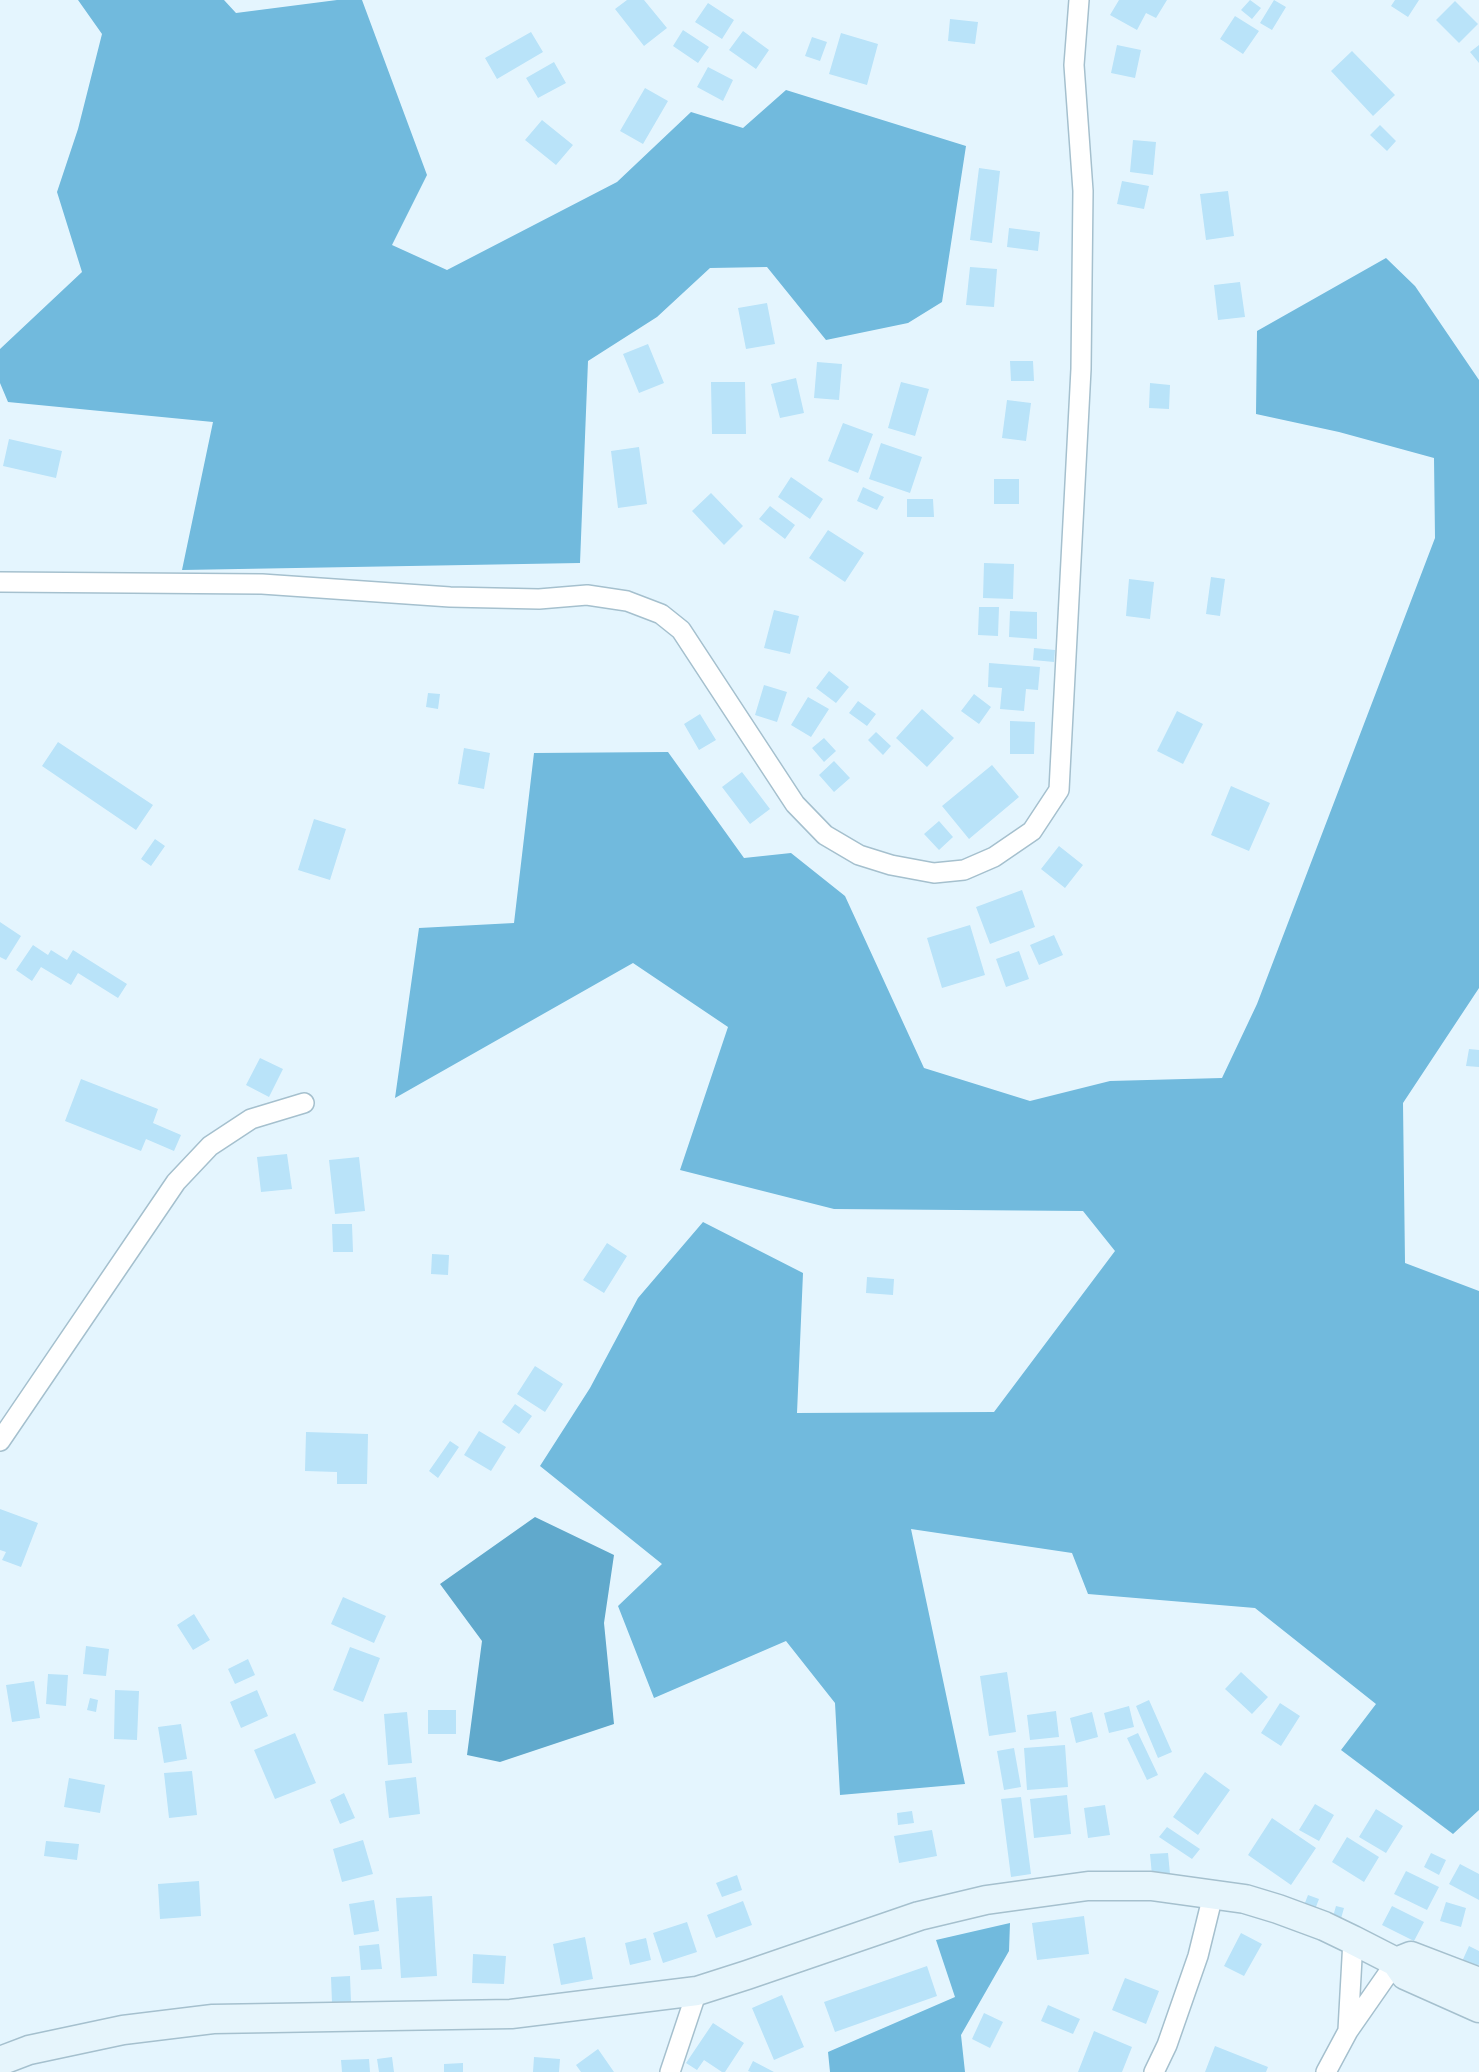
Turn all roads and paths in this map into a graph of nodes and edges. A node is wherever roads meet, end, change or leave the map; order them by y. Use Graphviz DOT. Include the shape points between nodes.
graph roads {
  1 [pos="1079,0"];
  2 [pos="0,582"];
  3 [pos="304,1103"];
  4 [pos="0,1441"];
  5 [pos="1213,1895"];
  6 [pos="1353,1940"];
  7 [pos="1396,1962"];
  8 [pos="1479,1982"];
  9 [pos="697,1991"];
  10 [pos="1479,2008"];
  11 [pos="1348,2031"];
  12 [pos="0,2060"];
  13 [pos="670,2072"];
  14 [pos="1154,2072"];
  15 [pos="1326,2072"];
  1 -- 2 [label="street" via="1074,65 1083,191 1081,369 1059,790 1032,831 995,857 964,870 934,873 859,855 825,835 795,804 681,630 661,614 627,601 587,595 450,597 262,584"];
  3 -- 4 [label="street" via="251,1119 210,1146 176,1182"];
  5 -- 6 [label="street" via="1278,1909"];
  5 -- 9 [label="street" via="1151,1886 1088,1886 986,1900 919,1916"];
  5 -- 14 [label="street" via="1198,1955"];
  6 -- 7 [label="street"];
  6 -- 11 [label="street"];
  7 -- 8 [label="street" via="1411,1956"];
  7 -- 10 [label="street" via="1405,1975"];
  7 -- 11 [label="street"];
  9 -- 12 [label="street" via="511,2014 213,2019 123,2030 29,2049"];
  9 -- 13 [label="street"];
  11 -- 15 [label="street"];
}
